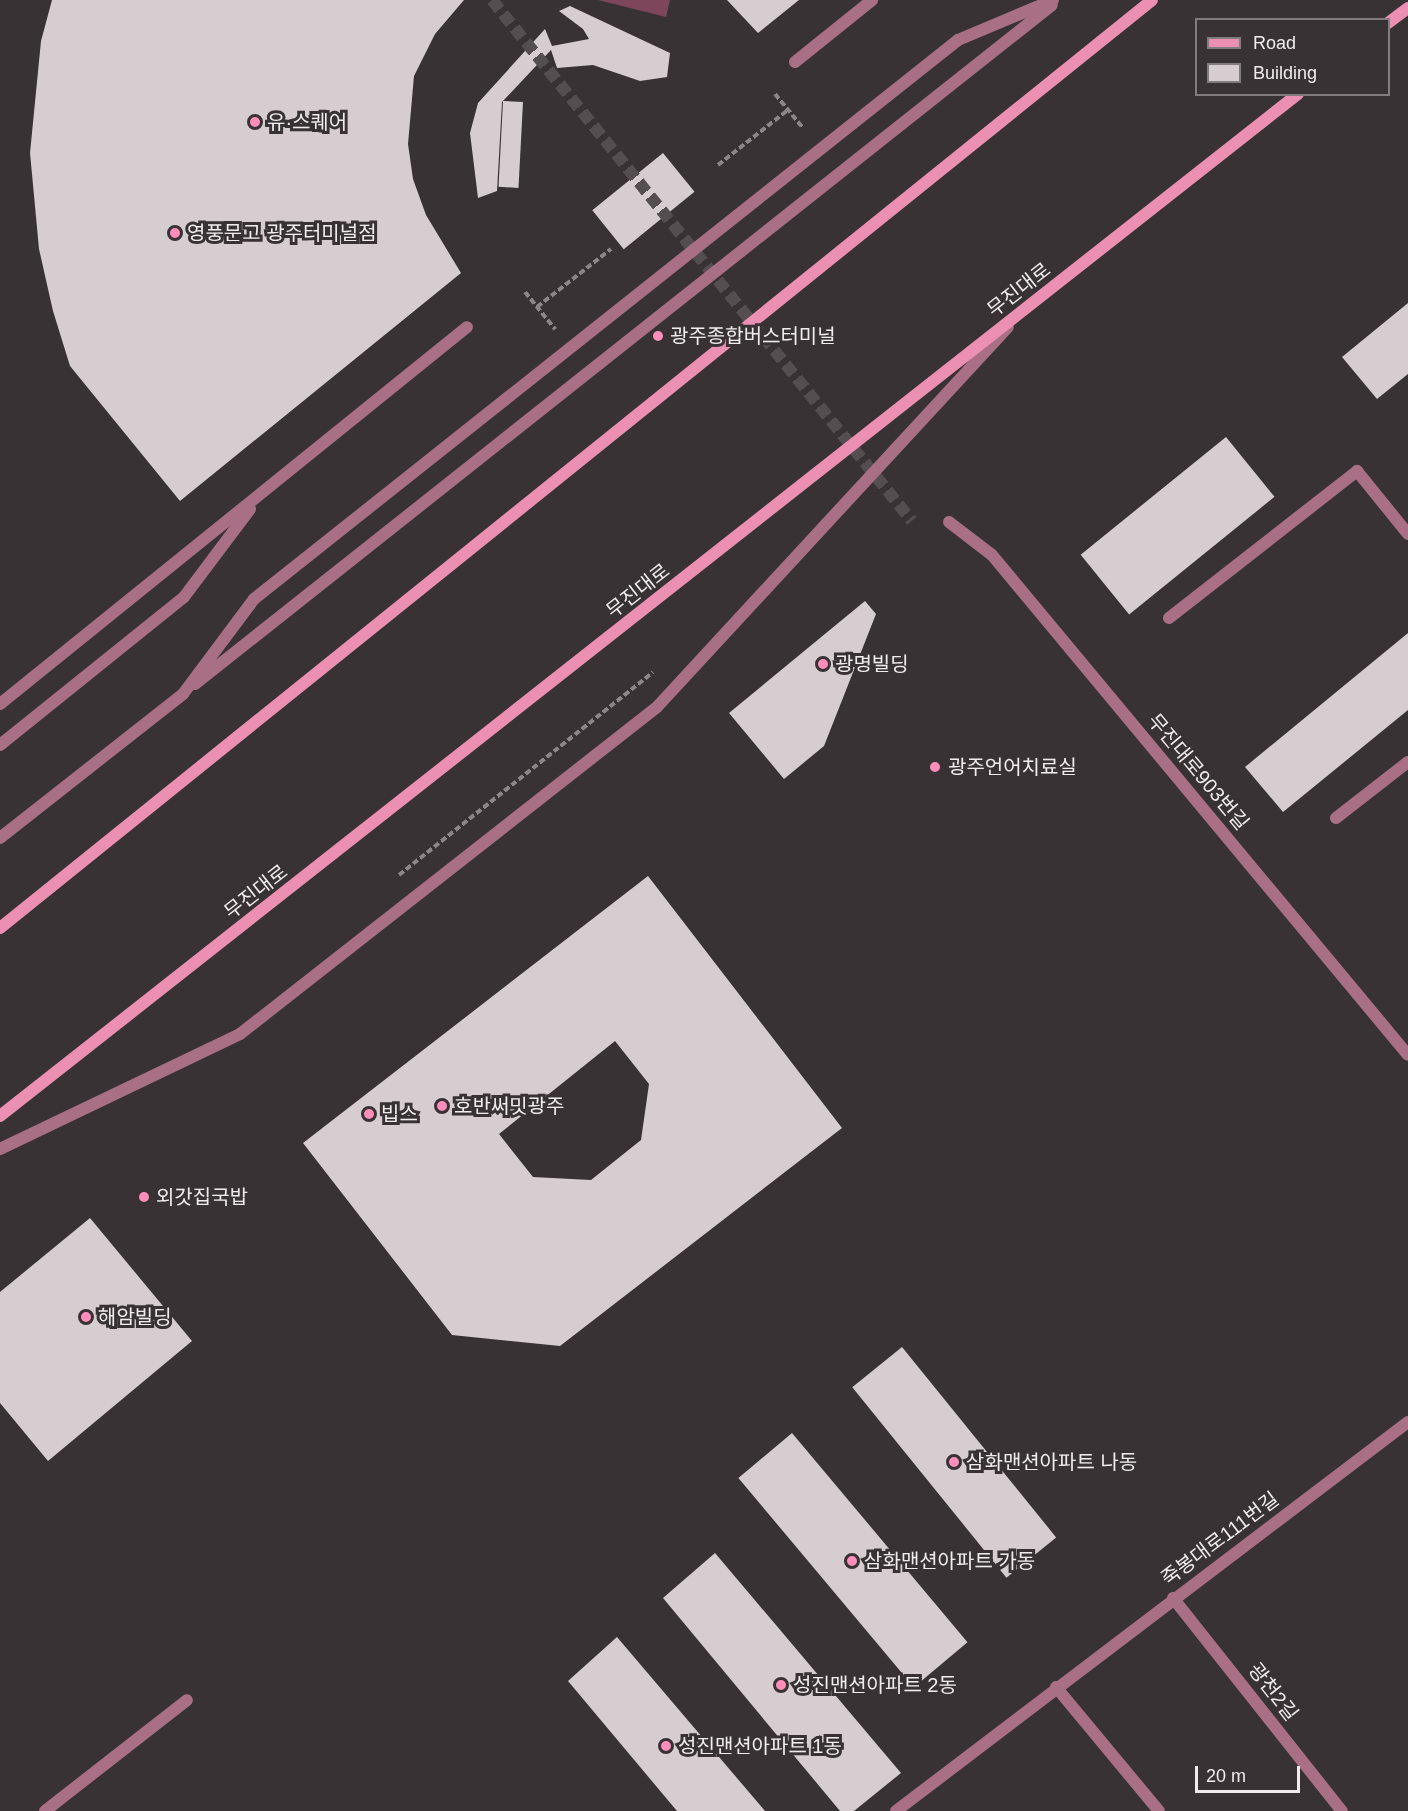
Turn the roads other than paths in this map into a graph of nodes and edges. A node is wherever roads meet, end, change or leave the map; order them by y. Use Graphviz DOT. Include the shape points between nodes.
graph roads {
  1 [pos="1053,0"];
  2 [pos="1058,0"];
  3 [pos="1152,0"];
  4 [pos="867,2"];
  5 [pos="1408,8"];
  6 [pos="1390,22"];
  7 [pos="795,62"];
  8 [pos="1295,96"];
  9 [pos="1018,316"];
  10 [pos="467,327"];
  11 [pos="261,493"];
  12 [pos="950,522"];
  13 [pos="1408,534"];
  14 [pos="1170,618"];
  15 [pos="183,694"];
  16 [pos="0,705"];
  17 [pos="0,745"];
  18 [pos="1408,762"];
  19 [pos="1336,818"];
  20 [pos="0,838"];
  21 [pos="0,928"];
  22 [pos="1408,1055"];
  23 [pos="0,1116"];
  24 [pos="0,1149"];
  25 [pos="1408,1422"];
  26 [pos="1173,1598"];
  27 [pos="1056,1687"];
  28 [pos="187,1700"];
  29 [pos="45,1811"];
  30 [pos="896,1811"];
  31 [pos="1159,1811"];
  32 [pos="1342,1811"];
  1 -- 15 [label="street" via="958,40 254,599"];
  2 -- 15 [label="street"];
  3 -- 21 [label="main road"];
  4 -- 7 [label="street"];
  5 -- 6 [label="main road"];
  8 -- 9 [label="main road, 무진대로"];
  9 -- 23 [label="main road, 무진대로"];
  9 -- 24 [label="street" via="657,707 240,1034"];
  10 -- 11 [label="street"];
  11 -- 16 [label="street"];
  11 -- 17 [label="street" via="184,597"];
  12 -- 22 [label="street, 무진대로903번길" via="992,555"];
  13 -- 14 [label="street" via="1356,471"];
  15 -- 20 [label="street"];
  18 -- 19 [label="street"];
  25 -- 26 [label="street, 죽봉대로111번길"];
  26 -- 27 [label="street, 죽봉대로111번길"];
  26 -- 32 [label="street, 광천2길"];
  27 -- 30 [label="street, 죽봉대로111번길"];
  27 -- 31 [label="street"];
  28 -- 29 [label="street"];
}
